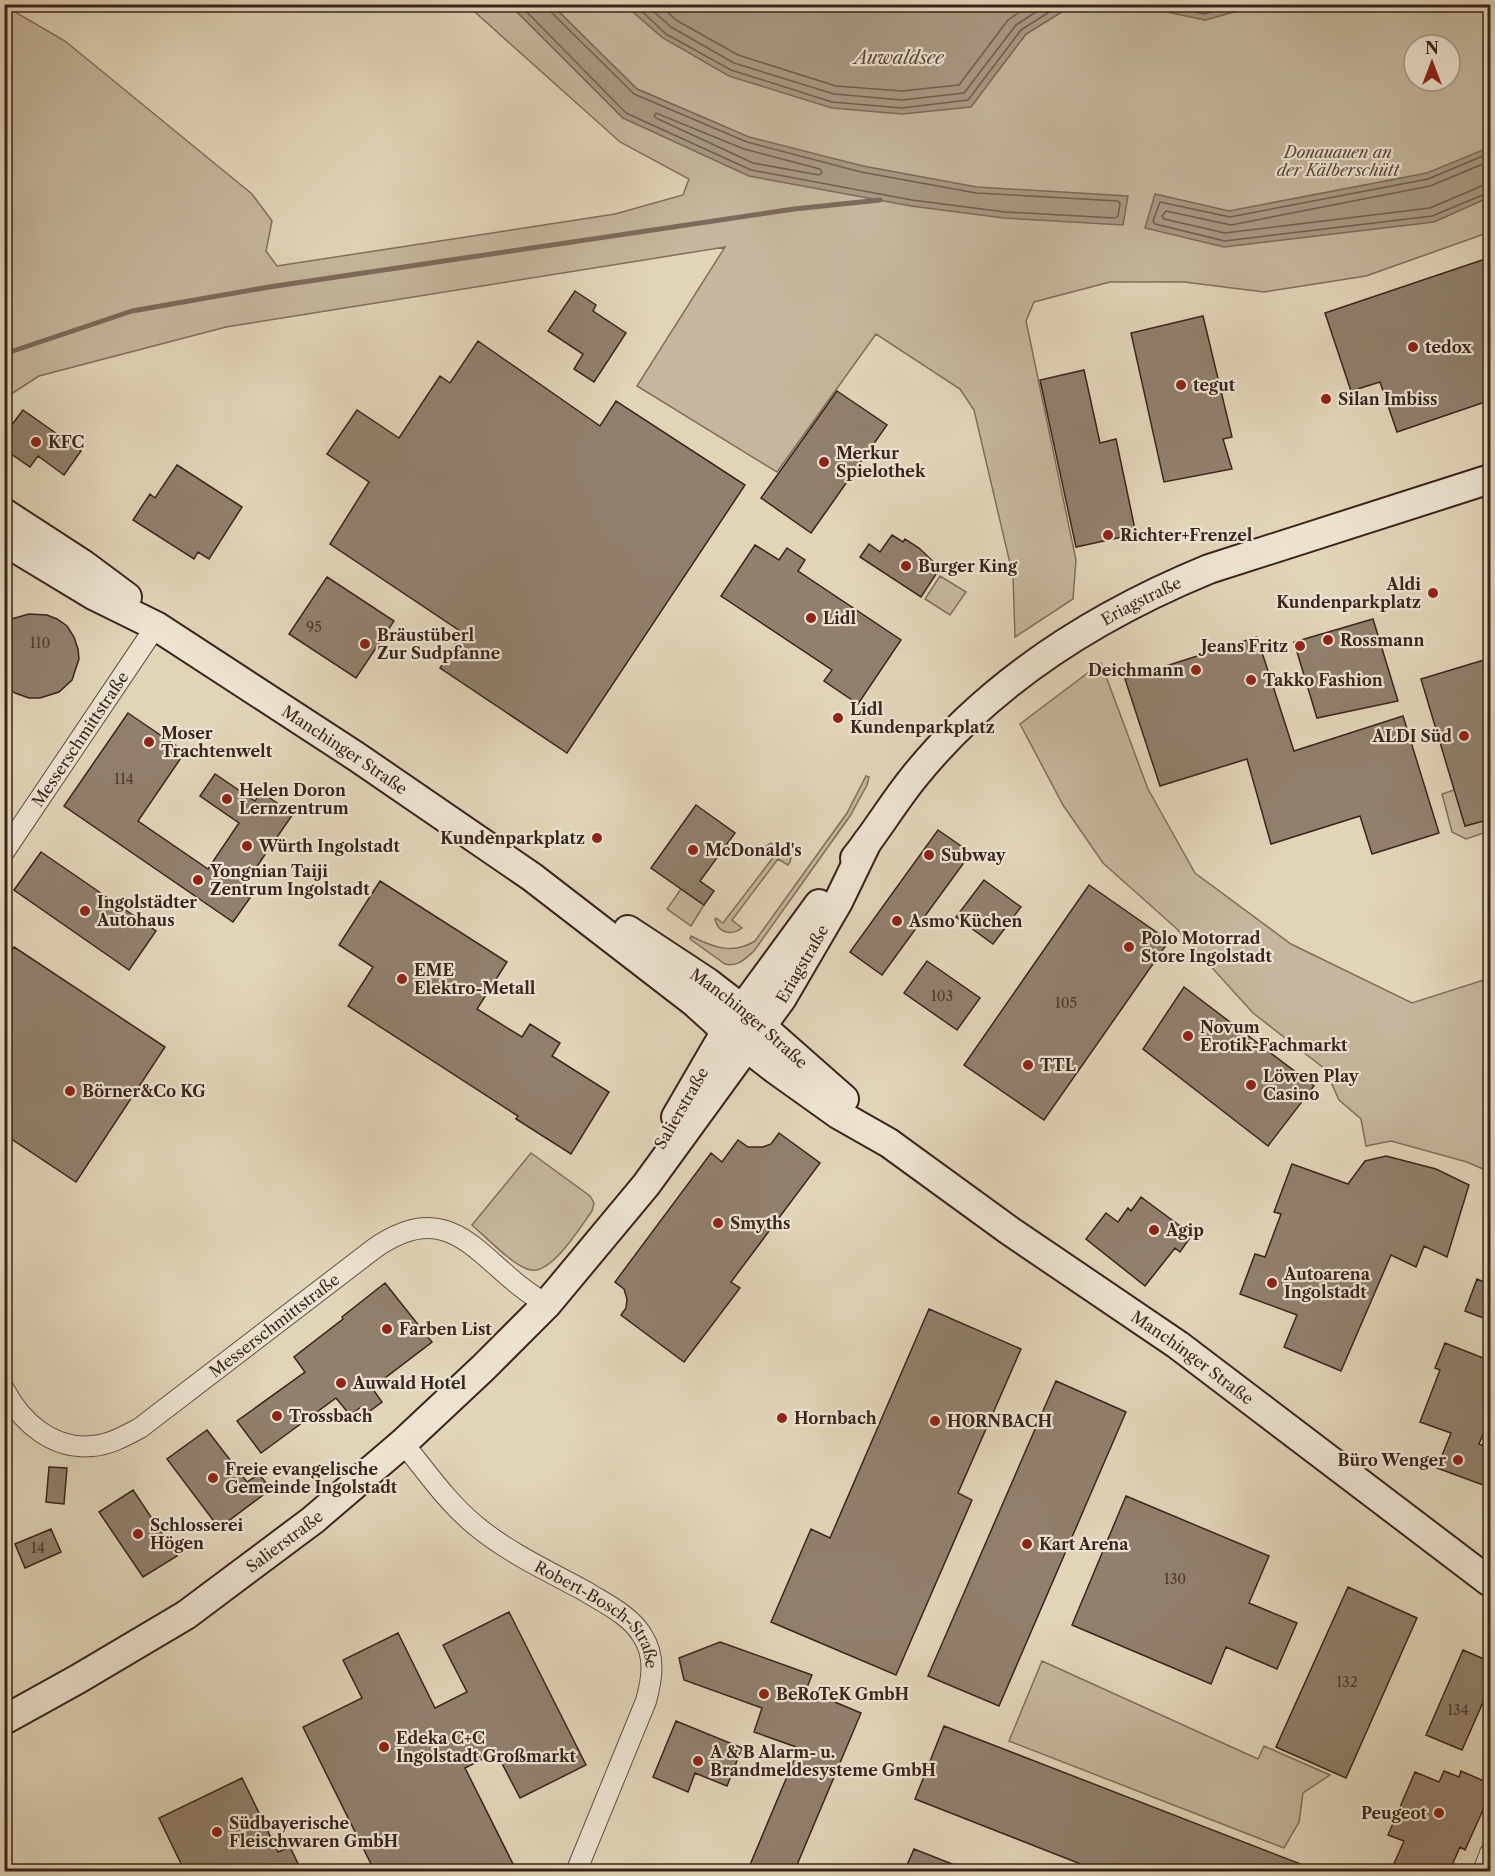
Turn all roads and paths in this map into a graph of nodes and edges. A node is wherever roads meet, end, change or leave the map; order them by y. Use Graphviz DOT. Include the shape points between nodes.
graph roads {
  1 [pos="1491,479"];
  2 [pos="4,513"];
  3 [pos="4,541"];
  4 [pos="156,626"];
  5 [pos="4,852"];
  6 [pos="744,1029"];
  7 [pos="547,1304"];
  8 [pos="4,1389"];
  9 [pos="403,1443"];
  10 [pos="1491,1582"];
  11 [pos="4,1720"];
  12 [pos="1491,1853"];
  13 [pos="576,1872"];
  14 [pos="1483,1872"];
  1 -- 6 [label="main road, Eriagstraße" via="1209,569 1166,587 1099,622 1011,680 914,777 827,893"];
  2 -- 4 [label="main road, Manchinger Straße" via="120,591"];
  3 -- 4 [label="main road, Manchinger Straße" via="95,596"];
  4 -- 5 [label="street, Messerschmittstraße"];
  4 -- 6 [label="main road, Manchinger Straße" via="532,877 694,1002"];
  6 -- 7 [label="main road, Salierstraße" via="646,1185"];
  6 -- 10 [label="main road, Manchinger Straße" via="846,1101 889,1143 1178,1346"];
  7 -- 8 [label="street, Messerschmittstraße" via="529,1295 454,1233 435,1227 413,1228 375,1248 140,1428 117,1440 92,1446 52,1438 35,1430"];
  7 -- 9 [label="main road, Salierstraße"];
  9 -- 11 [label="main road, Salierstraße" via="313,1520 186,1615"];
  9 -- 13 [label="street, Robert-Bosch-Straße" via="475,1525 624,1616 642,1635 652,1658 646,1701"];
  12 -- 14 [label="street"];
}
